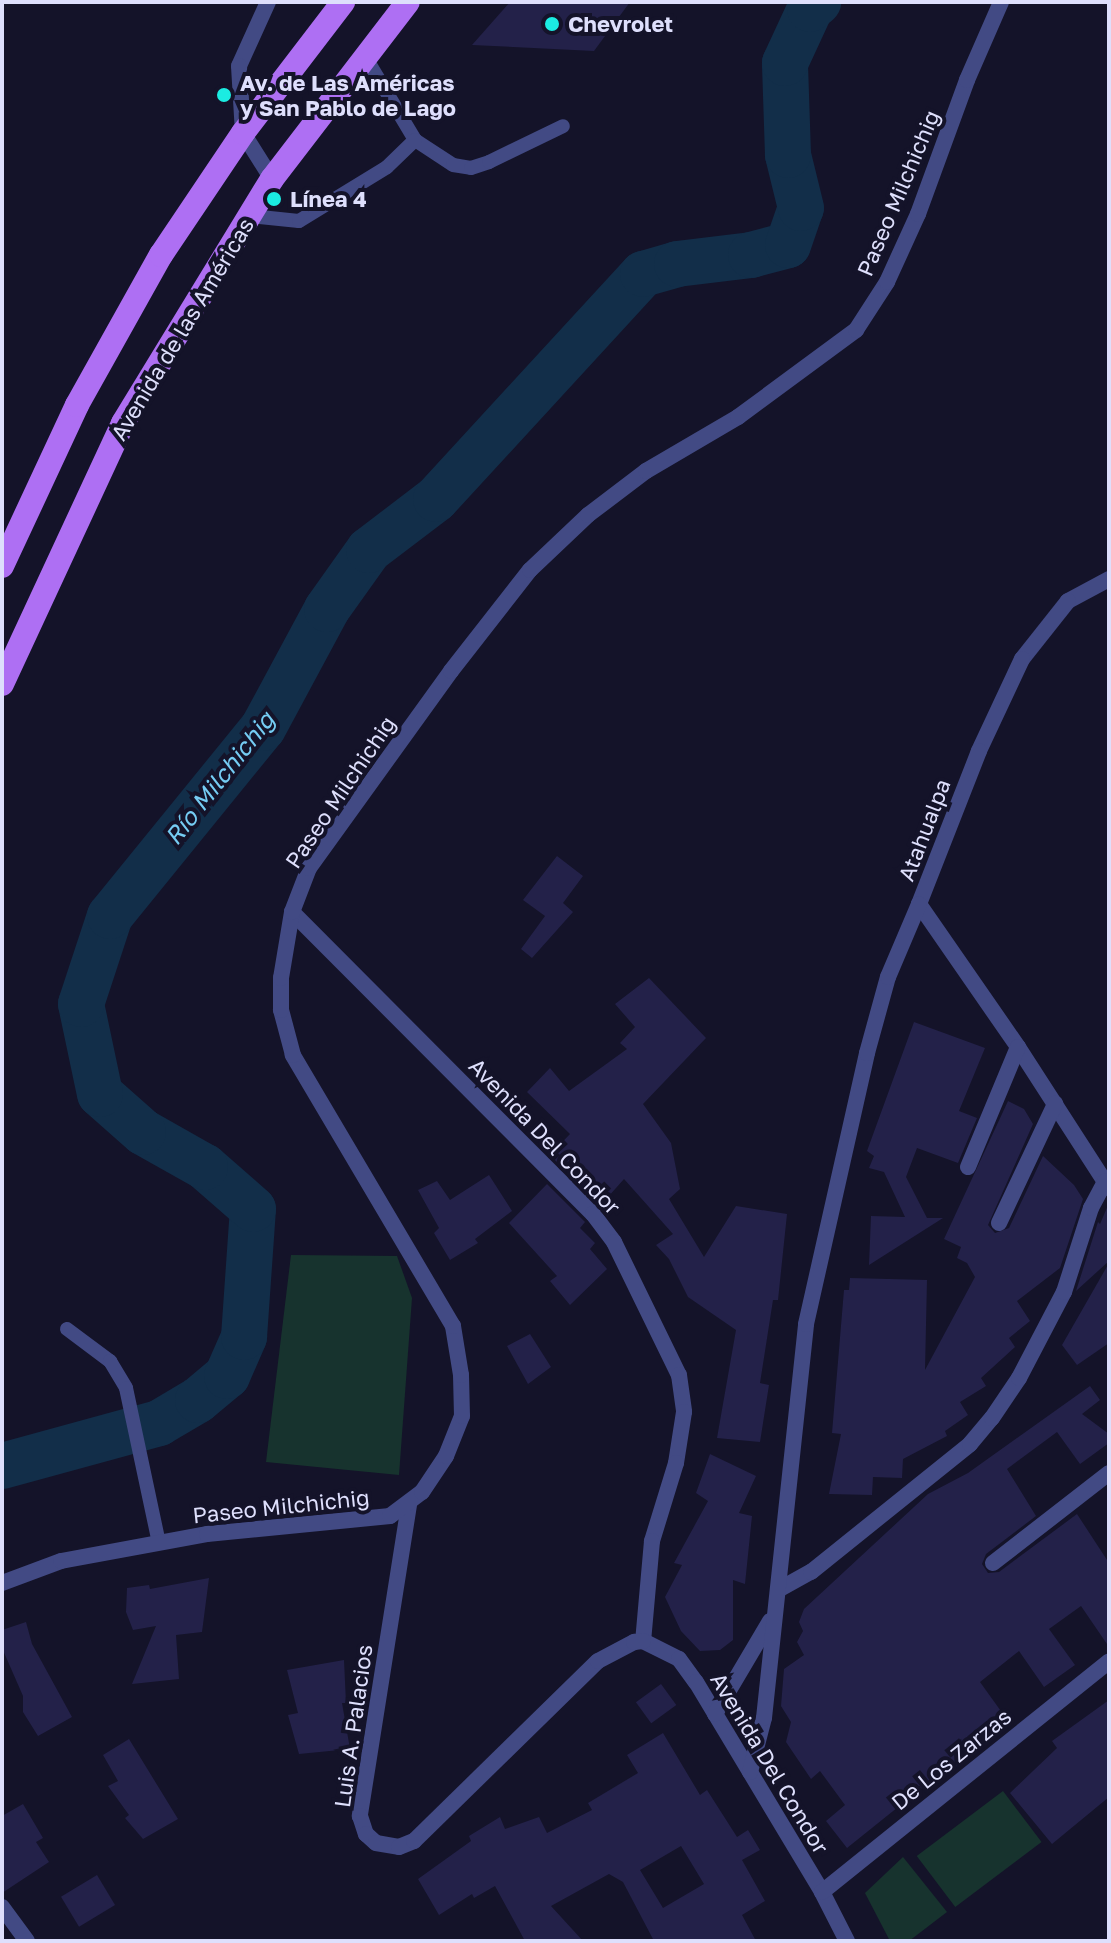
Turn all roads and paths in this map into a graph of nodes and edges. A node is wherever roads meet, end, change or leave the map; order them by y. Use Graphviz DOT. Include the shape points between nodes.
graph roads {
  1 [pos="268,2"];
  2 [pos="343,2"];
  3 [pos="408,2"];
  4 [pos="1001,2"];
  5 [pos="366,58"];
  6 [pos="563,126"];
  7 [pos="243,133"];
  8 [pos="415,140"];
  9 [pos="272,179"];
  10 [pos="250,216"];
  11 [pos="2,566"];
  12 [pos="1109,579"];
  13 [pos="2,684"];
  14 [pos="919,904"];
  15 [pos="292,912"];
  16 [pos="1018,1047"];
  17 [pos="1055,1104"];
  18 [pos="968,1167"];
  19 [pos="1107,1185"];
  20 [pos="999,1223"];
  21 [pos="67,1329"];
  22 [pos="1109,1473"];
  23 [pos="409,1505"];
  24 [pos="159,1543"];
  25 [pos="993,1563"];
  26 [pos="2,1583"];
  27 [pos="778,1590"];
  28 [pos="775,1612"];
  29 [pos="643,1641"];
  30 [pos="1109,1661"];
  31 [pos="715,1714"];
  32 [pos="750,1772"];
  33 [pos="822,1892"];
  34 [pos="2,1907"];
  35 [pos="27,1941"];
  36 [pos="847,1941"];
  1 -- 7 [label="street" via="239,66"];
  2 -- 7 [label="main road"];
  3 -- 5 [label="main road, Avenida de las Américas"];
  4 -- 15 [label="street, Paseo Milchichig" via="912,227 887,282 856,330 738,417 646,471 588,515 530,570 309,868"];
  5 -- 8 [label="lane"];
  5 -- 9 [label="main road, Avenida de las Américas"];
  6 -- 8 [label="lane" via="471,168 453,165"];
  7 -- 9 [label="street"];
  7 -- 11 [label="main road" via="161,255 85,391"];
  8 -- 10 [label="lane" via="387,167 299,221"];
  9 -- 10 [label="main road, Avenida de las Américas"];
  10 -- 13 [label="main road, Avenida de las Américas" via="123,423"];
  12 -- 14 [label="street, Atahualpa" via="1068,601 1022,659"];
  14 -- 16 [label="street, Atahualpa"];
  14 -- 27 [label="street" via="888,977 867,1053 806,1324"];
  15 -- 23 [label="street, Paseo Milchichig" via="281,1010 293,1055 453,1326 462,1416 446,1456"];
  15 -- 29 [label="street, Avenida Del Condor" via="593,1214 614,1242 667,1346 679,1375 684,1412 676,1463 652,1541"];
  16 -- 17 [label="street, Atahualpa"];
  16 -- 18 [label="street"];
  17 -- 19 [label="street, Atahualpa"];
  17 -- 20 [label="street"];
  19 -- 27 [label="street" via="1091,1208 1064,1292 992,1418 970,1444 811,1572"];
  21 -- 24 [label="lane" via="110,1361 126,1388"];
  22 -- 25 [label="street"];
  23 -- 24 [label="street, Paseo Milchichig" via="390,1516 347,1523 270,1526"];
  23 -- 29 [label="street, Luis A. Palacios" via="360,1816 366,1834 376,1843 399,1847 414,1841 598,1661"];
  24 -- 26 [label="street, Paseo Milchichig" via="61,1561"];
  27 -- 28 [label="street"];
  28 -- 31 [label="street"];
  28 -- 32 [label="street" via="764,1718"];
  29 -- 31 [label="street, Avenida Del Condor" via="679,1659"];
  30 -- 33 [label="street, De Los Zarzas"];
  31 -- 32 [label="street, Avenida Del Condor"];
  32 -- 33 [label="street, Avenida Del Condor"];
  33 -- 36 [label="street, Avenida Del Condor"];
  34 -- 35 [label="street"];
}
